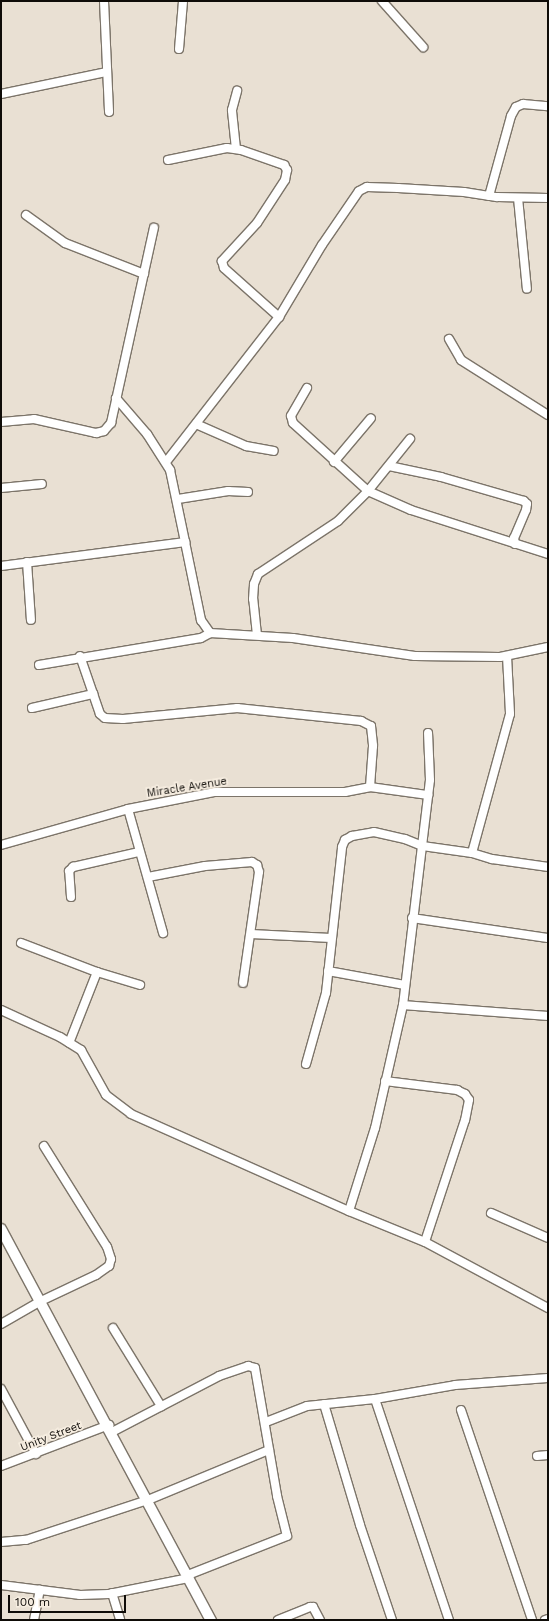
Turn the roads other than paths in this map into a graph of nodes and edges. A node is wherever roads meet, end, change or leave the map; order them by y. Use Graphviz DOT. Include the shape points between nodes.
graph roads {
  1 [pos="104,1"];
  2 [pos="183,1"];
  3 [pos="382,1"];
  4 [pos="423,46"];
  5 [pos="179,49"];
  6 [pos="106,72"];
  7 [pos="237,92"];
  8 [pos="1,94"];
  9 [pos="548,106"];
  10 [pos="109,112"];
  11 [pos="236,149"];
  12 [pos="168,160"];
  13 [pos="489,196"];
  14 [pos="518,198"];
  15 [pos="548,198"];
  16 [pos="26,215"];
  17 [pos="154,228"];
  18 [pos="144,274"];
  19 [pos="527,289"];
  20 [pos="279,317"];
  21 [pos="449,339"];
  22 [pos="307,388"];
  23 [pos="116,398"];
  24 [pos="548,415"];
  25 [pos="371,418"];
  26 [pos="1,422"];
  27 [pos="196,424"];
  28 [pos="410,439"];
  29 [pos="274,451"];
  30 [pos="166,462"];
  31 [pos="334,462"];
  32 [pos="389,466"];
  33 [pos="42,484"];
  34 [pos="1,488"];
  35 [pos="368,491"];
  36 [pos="248,492"];
  37 [pos="178,499"];
  38 [pos="185,542"];
  39 [pos="515,544"];
  40 [pos="548,554"];
  41 [pos="27,562"];
  42 [pos="1,566"];
  43 [pos="31,620"];
  44 [pos="210,633"];
  45 [pos="257,635"];
  46 [pos="548,647"];
  47 [pos="80,656"];
  48 [pos="508,656"];
  49 [pos="39,665"];
  50 [pos="93,694"];
  51 [pos="32,708"];
  52 [pos="428,733"];
  53 [pos="370,787"];
  54 [pos="428,795"];
  55 [pos="128,809"];
  56 [pos="1,845"];
  57 [pos="422,846"];
  58 [pos="138,852"];
  59 [pos="472,853"];
  60 [pos="548,867"];
  61 [pos="148,877"];
  62 [pos="71,897"];
  63 [pos="412,918"];
  64 [pos="163,933"];
  65 [pos="251,934"];
  66 [pos="331,938"];
  67 [pos="548,938"];
  68 [pos="21,943"];
  69 [pos="328,970"];
  70 [pos="97,972"];
  71 [pos="243,983"];
  72 [pos="140,985"];
  73 [pos="405,985"];
  74 [pos="403,1005"];
  75 [pos="1,1010"];
  76 [pos="548,1016"];
  77 [pos="69,1043"];
  78 [pos="306,1064"];
  79 [pos="385,1081"];
  80 [pos="44,1146"];
  81 [pos="349,1211"];
  82 [pos="491,1213"];
  83 [pos="1,1229"];
  84 [pos="548,1236"];
  85 [pos="425,1242"];
  86 [pos="41,1301"];
  87 [pos="548,1308"];
  88 [pos="1,1324"];
  89 [pos="113,1328"];
  90 [pos="548,1378"];
  91 [pos="1,1389"];
  92 [pos="375,1399"];
  93 [pos="324,1404"];
  94 [pos="161,1406"];
  95 [pos="461,1410"];
  96 [pos="266,1422"];
  97 [pos="110,1428"];
  98 [pos="269,1450"];
  99 [pos="36,1454"];
  100 [pos="548,1455"];
  101 [pos="537,1456"];
  102 [pos="1,1466"];
  103 [pos="148,1500"];
  104 [pos="1,1542"];
  105 [pos="188,1577"];
  106 [pos="1,1585"];
  107 [pos="40,1590"];
  108 [pos="112,1594"];
  109 [pos="34,1620"];
  110 [pos="120,1620"];
  111 [pos="211,1620"];
  112 [pos="278,1620"];
  113 [pos="320,1620"];
  114 [pos="392,1620"];
  115 [pos="449,1620"];
  116 [pos="532,1620"];
  1 -- 6 [label="street"];
  2 -- 5 [label="street"];
  3 -- 4 [label="street"];
  6 -- 8 [label="street"];
  6 -- 10 [label="street"];
  7 -- 11 [label="street" via="232,110"];
  9 -- 13 [label="street" via="523,104 516,107 510,116"];
  11 -- 12 [label="street" via="212,150"];
  11 -- 20 [label="street" via="278,162 287,170 284,180 257,223 222,261 224,268"];
  13 -- 14 [label="street"];
  13 -- 20 [label="street" via="398,188 367,187 359,191 322,245"];
  14 -- 15 [label="street"];
  14 -- 19 [label="street"];
  16 -- 18 [label="street" via="65,244"];
  17 -- 18 [label="street"];
  18 -- 23 [label="street"];
  20 -- 27 [label="street"];
  21 -- 24 [label="street" via="461,360"];
  22 -- 31 [label="street" via="291,420"];
  23 -- 26 [label="street" via="110,423 104,431 96,433 34,420"];
  23 -- 30 [label="street" via="147,434"];
  25 -- 31 [label="street"];
  27 -- 29 [label="street" via="246,446"];
  27 -- 30 [label="street"];
  28 -- 32 [label="street"];
  30 -- 37 [label="street"];
  31 -- 35 [label="street"];
  32 -- 35 [label="street"];
  32 -- 39 [label="street" via="441,477 524,501 527,504 526,510 514,538"];
  33 -- 34 [label="street"];
  35 -- 39 [label="street" via="411,510"];
  35 -- 45 [label="street" via="338,521 258,574 253,599"];
  36 -- 37 [label="street" via="228,491"];
  37 -- 38 [label="street"];
  38 -- 41 [label="street"];
  38 -- 44 [label="street" via="201,620"];
  39 -- 40 [label="street"];
  41 -- 42 [label="street"];
  41 -- 43 [label="street"];
  44 -- 45 [label="street"];
  44 -- 47 [label="street" via="202,638 170,644"];
  45 -- 48 [label="street" via="415,656"];
  46 -- 48 [label="street"];
  47 -- 49 [label="street"];
  47 -- 50 [label="street"];
  48 -- 59 [label="street" via="510,714"];
  50 -- 51 [label="street"];
  50 -- 53 [label="street" via="100,714 105,718 123,719 237,708 361,721 371,726 373,746"];
  52 -- 54 [label="street"];
  53 -- 54 [label="street, Miracle Avenue"];
  53 -- 55 [label="street, Miracle Avenue" via="345,792 215,792"];
  54 -- 57 [label="street"];
  55 -- 56 [label="street, Miracle Avenue"];
  55 -- 58 [label="street"];
  57 -- 59 [label="street"];
  57 -- 63 [label="street"];
  57 -- 66 [label="street" via="405,838 374,832 364,832 345,840"];
  58 -- 61 [label="street"];
  58 -- 62 [label="street" via="73,867 69,871"];
  59 -- 60 [label="street" via="492,860"];
  61 -- 64 [label="street"];
  61 -- 65 [label="street" via="205,866 256,863 259,872"];
  63 -- 67 [label="street"];
  63 -- 73 [label="street"];
  65 -- 66 [label="street"];
  65 -- 71 [label="street"];
  66 -- 69 [label="street"];
  68 -- 70 [label="street"];
  69 -- 73 [label="street"];
  69 -- 78 [label="street" via="321,1014"];
  70 -- 72 [label="street"];
  70 -- 77 [label="street"];
  73 -- 74 [label="street"];
  74 -- 76 [label="street"];
  74 -- 79 [label="street"];
  75 -- 77 [label="street"];
  77 -- 81 [label="street" via="81,1050 106,1095 131,1114"];
  79 -- 81 [label="street" via="373,1135"];
  79 -- 85 [label="street" via="457,1090 468,1096 465,1120"];
  80 -- 86 [label="street" via="107,1246 111,1259 109,1266 96,1275"];
  81 -- 85 [label="street"];
  82 -- 84 [label="street"];
  83 -- 86 [label="street"];
  85 -- 87 [label="street"];
  86 -- 88 [label="street"];
  86 -- 97 [label="street"];
  89 -- 94 [label="street"];
  90 -- 92 [label="street" via="455,1385"];
  91 -- 99 [label="street"];
  92 -- 93 [label="street"];
  92 -- 115 [label="street"];
  93 -- 96 [label="street" via="287,1412"];
  93 -- 114 [label="street"];
  94 -- 96 [label="street, Unity Street" via="219,1376 251,1366 255,1368"];
  94 -- 97 [label="street, Unity Street"];
  95 -- 116 [label="street"];
  96 -- 98 [label="street"];
  97 -- 99 [label="street, Unity Street"];
  97 -- 103 [label="street"];
  98 -- 103 [label="street"];
  98 -- 105 [label="street" via="287,1536"];
  99 -- 102 [label="street, Unity Street"];
  100 -- 101 [label="street"];
  103 -- 104 [label="street" via="26,1540"];
  103 -- 105 [label="street"];
  105 -- 108 [label="street"];
  105 -- 111 [label="street"];
  106 -- 107 [label="street"];
  107 -- 108 [label="street" via="80,1595"];
  107 -- 109 [label="street"];
  108 -- 110 [label="street"];
  112 -- 113 [label="street" via="310,1606"];
}
